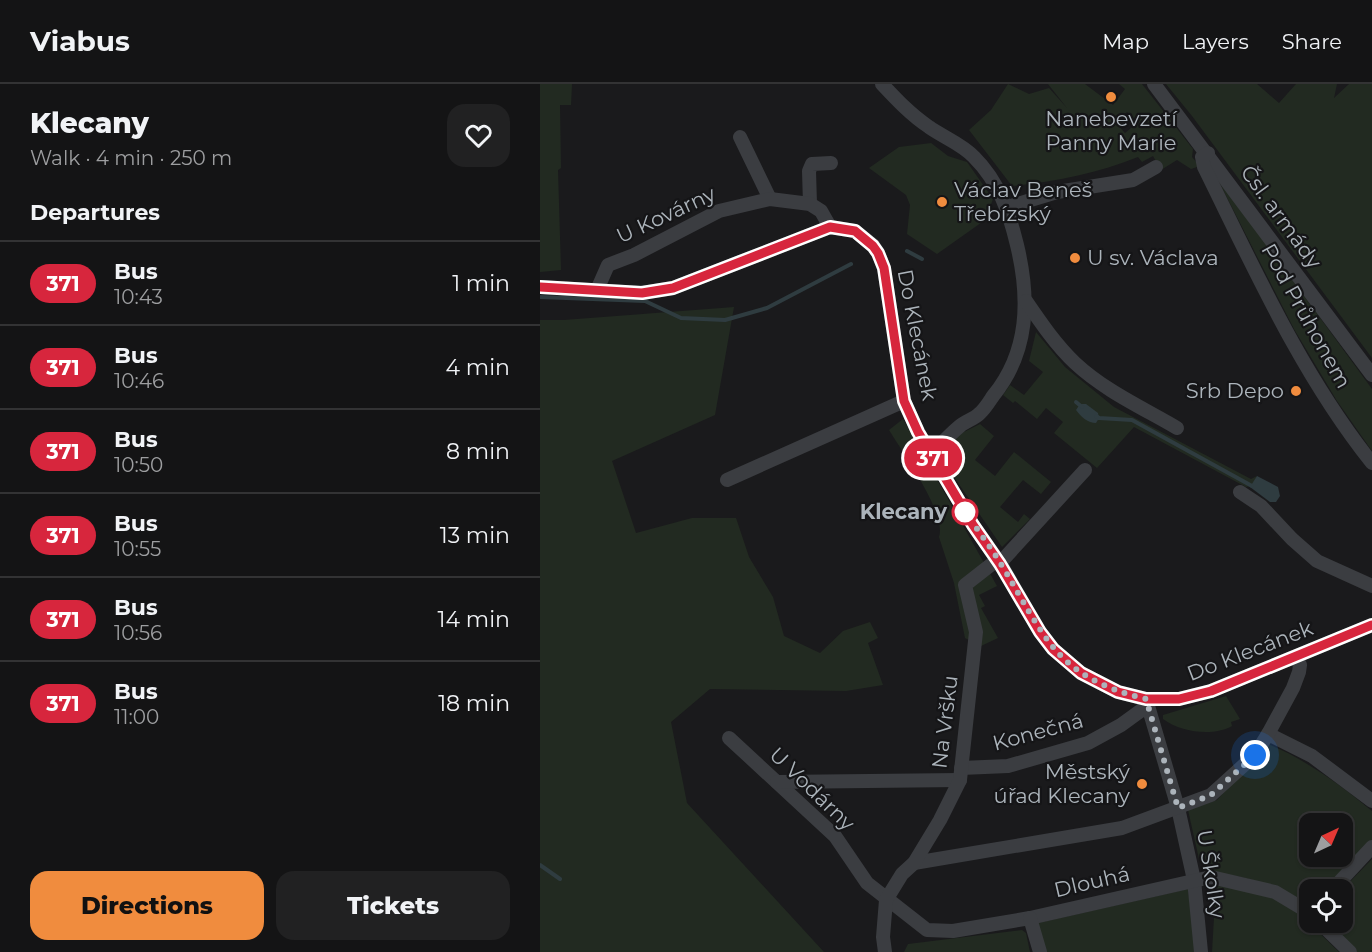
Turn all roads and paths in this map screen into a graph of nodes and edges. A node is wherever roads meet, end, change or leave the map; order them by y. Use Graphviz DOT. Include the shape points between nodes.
graph roads {
  1 [pos="882,84"];
  2 [pos="1154,84"];
  3 [pos="740,137"];
  4 [pos="1208,153"];
  5 [pos="831,163"];
  6 [pos="1156,167"];
  7 [pos="770,199"];
  8 [pos="810,204"];
  9 [pos="1008,207"];
  10 [pos="830,227"];
  11 [pos="540,287"];
  12 [pos="597,290"];
  13 [pos="1026,301"];
  14 [pos="1372,375"];
  15 [pos="904,401"];
  16 [pos="1177,428"];
  17 [pos="930,453"];
  18 [pos="1372,463"];
  19 [pos="1085,470"];
  20 [pos="727,480"];
  21 [pos="1240,492"];
  22 [pos="1002,559"];
  23 [pos="1372,586"];
  24 [pos="1372,625"];
  25 [pos="1296,657"];
  26 [pos="1146,699"];
  27 [pos="1268,734"];
  28 [pos="729,738"];
  29 [pos="960,774"];
  30 [pos="777,782"];
  31 [pos="1372,801"];
  32 [pos="1178,808"];
  33 [pos="1372,848"];
  34 [pos="914,863"];
  35 [pos="1342,879"];
  36 [pos="1194,880"];
  37 [pos="886,900"];
  38 [pos="1299,907"];
  39 [pos="1030,918"];
  40 [pos="1330,933"];
  41 [pos="885,952"];
  42 [pos="1040,952"];
  43 [pos="1201,952"];
  44 [pos="1350,952"];
  1 -- 9 [label="street" via="927,126 974,156"];
  2 -- 4 [label="street, Čsl. armády"];
  3 -- 7 [label="street"];
  4 -- 14 [label="street, Čsl. armády"];
  4 -- 18 [label="street, Pod Průhonem" via="1202,157 1204,167 1287,332 1330,405"];
  5 -- 8 [label="street" via="812,164"];
  6 -- 9 [label="street" via="1133,180 1057,192"];
  7 -- 8 [label="street, U Kovárny"];
  7 -- 12 [label="street, U Kovárny" via="719,211 608,265"];
  8 -- 10 [label="street" via="821,211"];
  9 -- 13 [label="street" via="1023,268"];
  10 -- 12 [label="street" via="673,288 642,293"];
  10 -- 15 [label="street, Do Klecánek" via="855,231 878,253 884,268"];
  11 -- 12 [label="street"];
  13 -- 16 [label="street" via="1048,334 1076,364 1123,398"];
  13 -- 17 [label="street" via="1017,355 1002,386 979,415 962,424"];
  15 -- 17 [label="street, Do Klecánek"];
  15 -- 20 [label="street"];
  17 -- 22 [label="street, Do Klecánek" via="973,525"];
  19 -- 22 [label="street"];
  21 -- 23 [label="street" via="1261,506 1317,561"];
  22 -- 26 [label="street, Do Klecánek" via="1040,632 1066,662 1118,692"];
  22 -- 29 [label="street, Na Vršku" via="966,585 976,632"];
  24 -- 25 [label="street, Do Klecánek"];
  25 -- 26 [label="street, Do Klecánek" via="1211,691 1179,699"];
  25 -- 27 [label="street" via="1300,665 1296,680"];
  26 -- 29 [label="street, Konečná" via="1143,709 1088,743 1008,766"];
  26 -- 32 [label="street, U Školky"];
  27 -- 31 [label="street" via="1312,756"];
  27 -- 32 [label="street" via="1255,755 1211,795"];
  28 -- 30 [label="street, U Vodárny"];
  29 -- 30 [label="street, Konečná"];
  29 -- 34 [label="street, Na Vršku" via="940,820"];
  30 -- 37 [label="street, U Vodárny" via="835,836 867,883"];
  32 -- 34 [label="street" via="1122,828"];
  32 -- 36 [label="street, U Školky"];
  33 -- 35 [label="street"];
  34 -- 37 [label="street, Na Vršku"];
  36 -- 38 [label="street, Dlouhá" via="1211,877 1275,892"];
  36 -- 39 [label="street, Dlouhá"];
  36 -- 43 [label="street, U Školky"];
  37 -- 39 [label="street, Dlouhá" via="927,930 953,931"];
  37 -- 41 [label="street, Na Vršku"];
  39 -- 42 [label="street"];
  40 -- 44 [label="street"];
}
